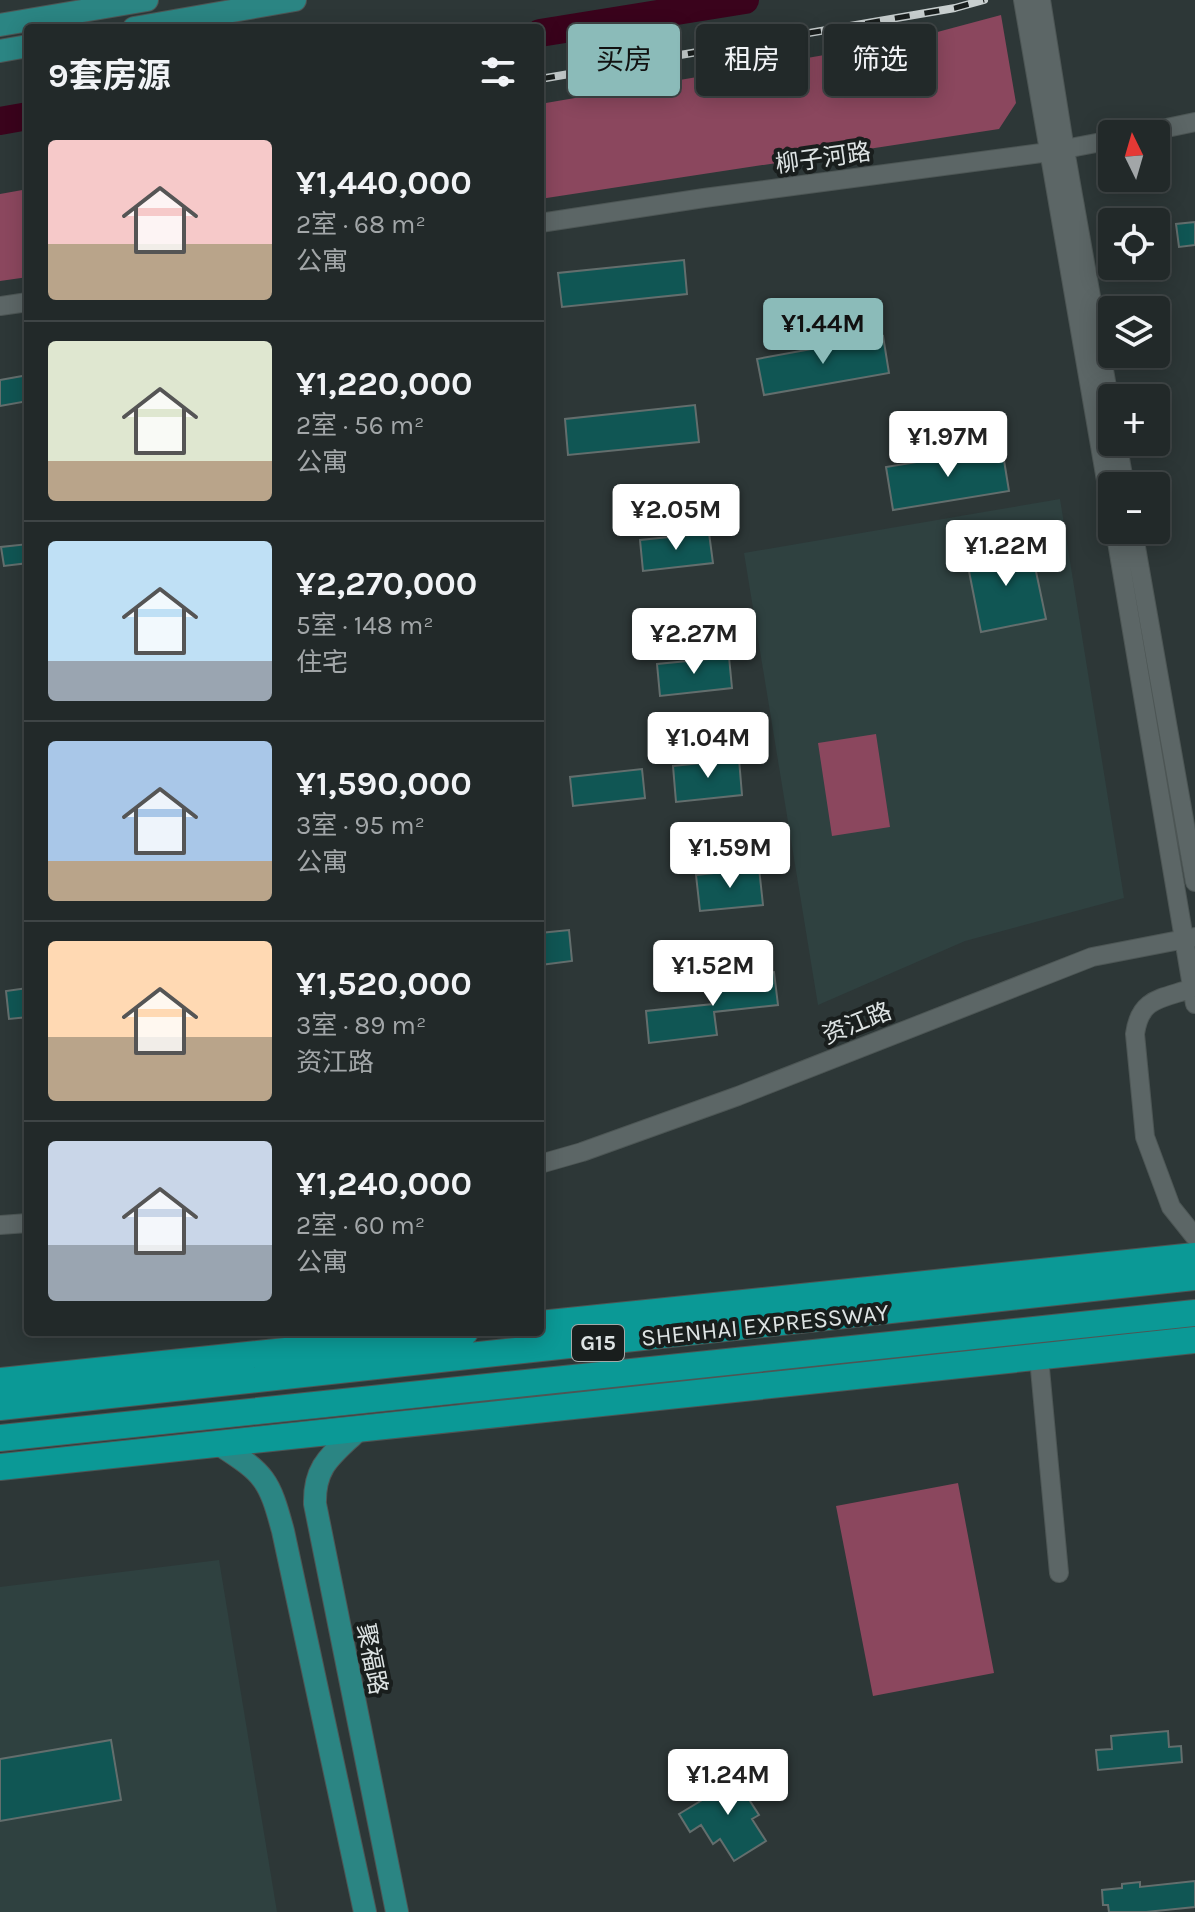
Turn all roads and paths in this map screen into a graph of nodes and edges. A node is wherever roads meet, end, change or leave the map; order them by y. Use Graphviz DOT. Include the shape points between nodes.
graph roads {
  1 [pos="147,0"];
  2 [pos="295,0"];
  3 [pos="1023,0"];
  4 [pos="1041,0"];
  5 [pos="157,24"];
  6 [pos="0,25"];
  7 [pos="24,47"];
  8 [pos="0,51"];
  9 [pos="1195,122"];
  10 [pos="1170,127"];
  11 [pos="1098,143"];
  12 [pos="1057,151"];
  13 [pos="544,222"];
  14 [pos="24,303"];
  15 [pos="0,306"];
  16 [pos="1106,384"];
  17 [pos="1106,472"];
  18 [pos="1118,544"];
  19 [pos="1135,544"];
  20 [pos="1195,882"];
  21 [pos="1191,939"];
  22 [pos="1194,996"];
  23 [pos="544,1163"];
  24 [pos="24,1223"];
  25 [pos="0,1225"];
  26 [pos="1195,1237"];
  27 [pos="1195,1256"];
  28 [pos="1195,1277"];
  29 [pos="1195,1313"];
  30 [pos="544,1324"];
  31 [pos="427,1336"];
  32 [pos="1195,1340"];
  33 [pos="1039,1358"];
  34 [pos="0,1381"];
  35 [pos="0,1407"];
  36 [pos="357,1431"];
  37 [pos="0,1438"];
  38 [pos="220,1445"];
  39 [pos="0,1467"];
  40 [pos="1059,1573"];
  41 [pos="365,1912"];
  42 [pos="397,1912"];
  1 -- 6 [label="main road"];
  2 -- 5 [label="main road"];
  3 -- 12 [label="street"];
  4 -- 12 [label="street"];
  7 -- 8 [label="main road"];
  9 -- 10 [label="street"];
  11 -- 12 [label="street, 柳子河路"];
  12 -- 13 [label="street, 柳子河路"];
  12 -- 16 [label="street"];
  12 -- 17 [label="street"];
  14 -- 15 [label="street"];
  18 -- 21 [label="street"];
  19 -- 20 [label="street"];
  21 -- 22 [label="street"];
  21 -- 23 [label="street, 资江路" via="1092,957 738,1096"];
  22 -- 26 [label="street" via="1142,1009 1135,1034 1145,1137 1171,1207"];
  24 -- 25 [label="street"];
  27 -- 30 [label="highway"];
  28 -- 35 [label="highway, SHENHAI EXPRESSWAY / G15"];
  29 -- 37 [label="highway, SHENHAI EXPRESSWAY / G15"];
  31 -- 34 [label="highway"];
  32 -- 33 [label="highway"];
  33 -- 36 [label="highway"];
  33 -- 40 [label="street"];
  36 -- 38 [label="highway"];
  36 -- 42 [label="main road, 聚福路" via="322,1465 315,1504"];
  38 -- 39 [label="highway"];
  38 -- 41 [label="main road" via="263,1476 273,1495"];
}
